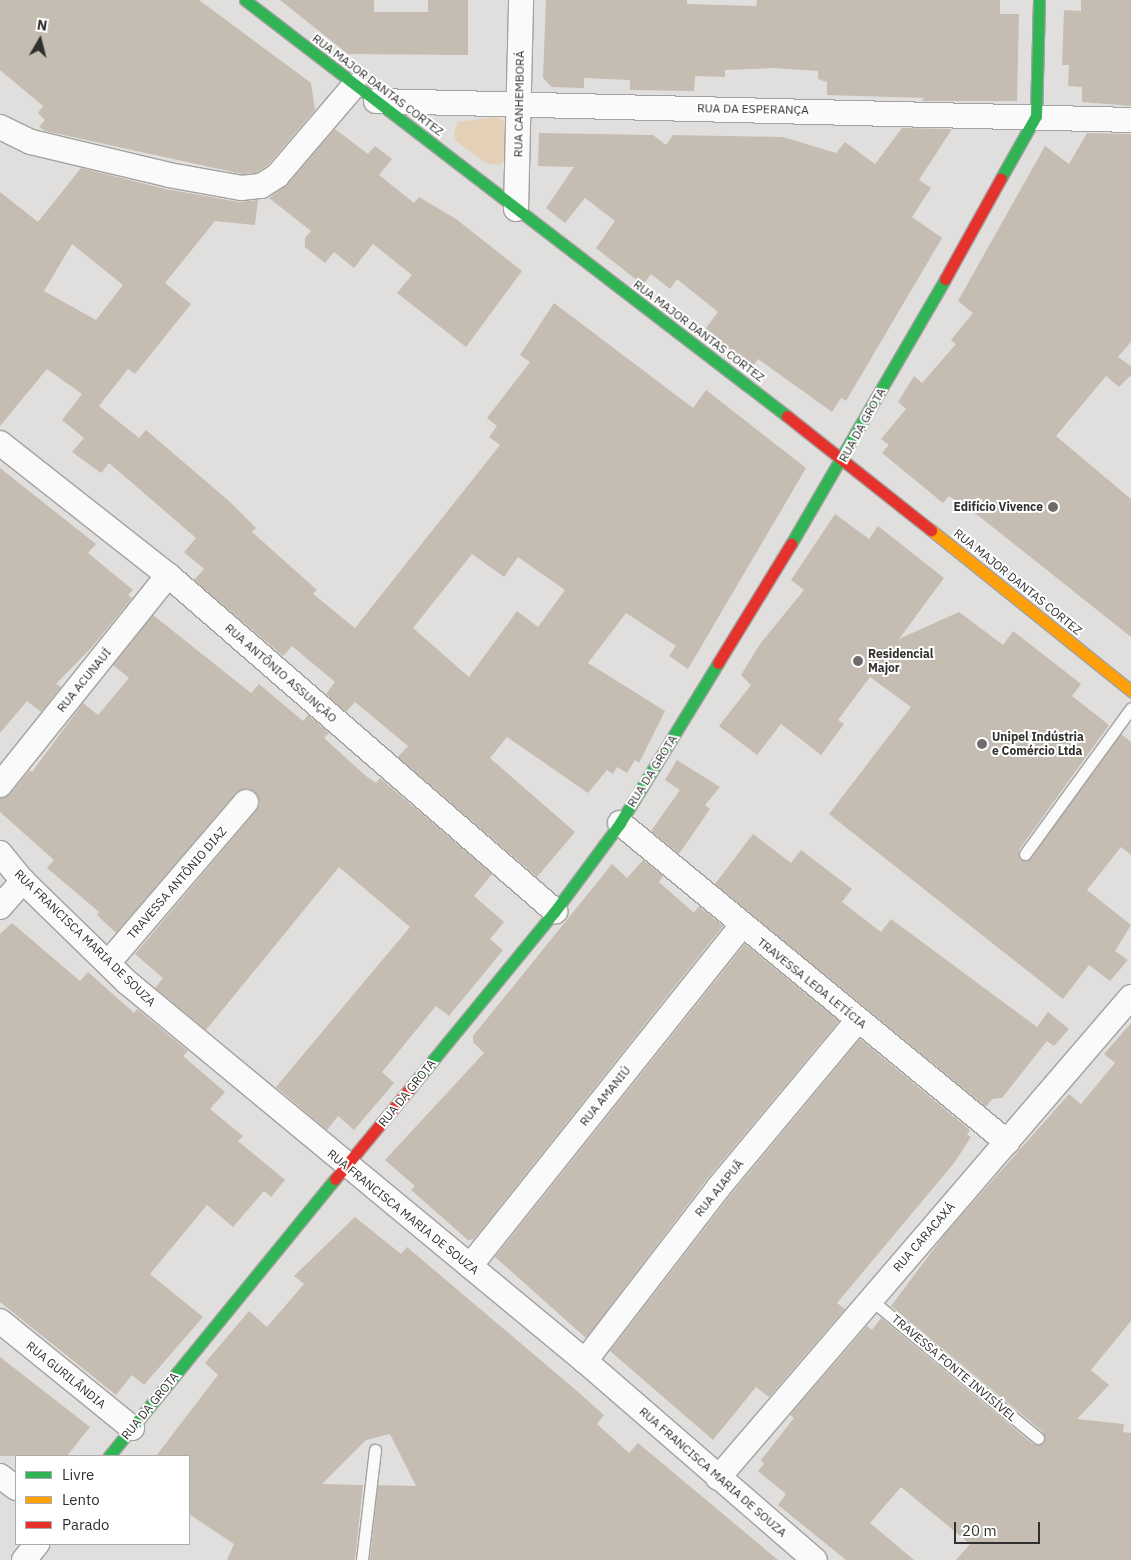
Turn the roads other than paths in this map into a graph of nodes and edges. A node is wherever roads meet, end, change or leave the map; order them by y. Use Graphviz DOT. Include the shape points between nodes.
graph roads {
  1 [pos="245,0"];
  2 [pos="522,0"];
  3 [pos="1039,0"];
  4 [pos="354,86"];
  5 [pos="376,101"];
  6 [pos="519,104"];
  7 [pos="1036,116"];
  8 [pos="1131,120"];
  9 [pos="0,127"];
  10 [pos="516,208"];
  11 [pos="0,442"];
  12 [pos="843,459"];
  13 [pos="168,575"];
  14 [pos="1131,691"];
  15 [pos="1131,708"];
  16 [pos="0,785"];
  17 [pos="246,802"];
  18 [pos="620,823"];
  19 [pos="0,853"];
  20 [pos="1025,854"];
  21 [pos="23,881"];
  22 [pos="0,907"];
  23 [pos="555,910"];
  24 [pos="741,926"];
  25 [pos="108,963"];
  26 [pos="1131,997"];
  27 [pos="858,1020"];
  28 [pos="1007,1142"];
  29 [pos="347,1167"];
  30 [pos="470,1266"];
  31 [pos="870,1299"];
  32 [pos="0,1322"];
  33 [pos="584,1360"];
  34 [pos="132,1428"];
  35 [pos="1038,1438"];
  36 [pos="375,1450"];
  37 [pos="110,1455"];
  38 [pos="0,1476"];
  39 [pos="718,1478"];
  40 [pos="15,1487"];
  41 [pos="36,1545"];
  42 [pos="24,1560"];
  43 [pos="362,1560"];
  44 [pos="815,1560"];
  1 -- 4 [label="street, RUA MAJOR DANTAS CORTEZ"];
  2 -- 6 [label="street, RUA CANHEMBORÁ"];
  3 -- 7 [label="street, RUA DA GROTA"];
  4 -- 5 [label="street, RUA MAJOR DANTAS CORTEZ"];
  4 -- 9 [label="street" via="276,176 261,186 241,188 169,175 31,142"];
  5 -- 6 [label="street, RUA DA ESPERANÇA"];
  5 -- 10 [label="street, RUA MAJOR DANTAS CORTEZ"];
  6 -- 7 [label="street, RUA DA ESPERANÇA"];
  6 -- 10 [label="street, RUA CANHEMBORÁ"];
  7 -- 8 [label="street, RUA DA ESPERANÇA"];
  7 -- 12 [label="street, RUA DA GROTA"];
  10 -- 12 [label="street, RUA MAJOR DANTAS CORTEZ"];
  11 -- 13 [label="street, RUA ANTÔNIO ASSUNÇÃO"];
  12 -- 14 [label="street, RUA MAJOR DANTAS CORTEZ"];
  12 -- 18 [label="street, RUA DA GROTA"];
  13 -- 16 [label="street, RUA ACUNAUÍ"];
  13 -- 23 [label="street, RUA ANTÔNIO ASSUNÇÃO"];
  15 -- 20 [label="lane"];
  17 -- 25 [label="street, TRAVESSA ANTÔNIO DIAZ"];
  18 -- 23 [label="street, RUA DA GROTA"];
  18 -- 24 [label="street, TRAVESSA LEDA LETÍCIA"];
  19 -- 21 [label="street, RUA FRANCISCA MARIA DE SOUZA"];
  21 -- 22 [label="street"];
  21 -- 25 [label="street, RUA FRANCISCA MARIA DE SOUZA"];
  23 -- 29 [label="street, RUA DA GROTA"];
  24 -- 27 [label="street, TRAVESSA LEDA LETÍCIA"];
  24 -- 30 [label="street, RUA AMANIÚ"];
  25 -- 29 [label="street, RUA FRANCISCA MARIA DE SOUZA"];
  26 -- 28 [label="street, RUA CARACAXÁ"];
  27 -- 28 [label="street, TRAVESSA LEDA LETÍCIA"];
  27 -- 33 [label="street, RUA AIAPUÃ" via="718,1188"];
  28 -- 31 [label="street, RUA CARACAXÁ"];
  29 -- 30 [label="street, RUA FRANCISCA MARIA DE SOUZA"];
  29 -- 34 [label="street, RUA DA GROTA"];
  30 -- 33 [label="street, RUA FRANCISCA MARIA DE SOUZA"];
  31 -- 35 [label="lane, TRAVESSA FONTE INVISÍVEL"];
  31 -- 39 [label="street, RUA CARACAXÁ"];
  32 -- 34 [label="street, RUA GURILÂNDIA"];
  33 -- 39 [label="street, RUA FRANCISCA MARIA DE SOUZA"];
  34 -- 37 [label="street, RUA DA GROTA"];
  36 -- 43 [label="lane"];
  38 -- 40 [label="street"];
  39 -- 44 [label="street, RUA FRANCISCA MARIA DE SOUZA"];
  41 -- 42 [label="street"];
}
